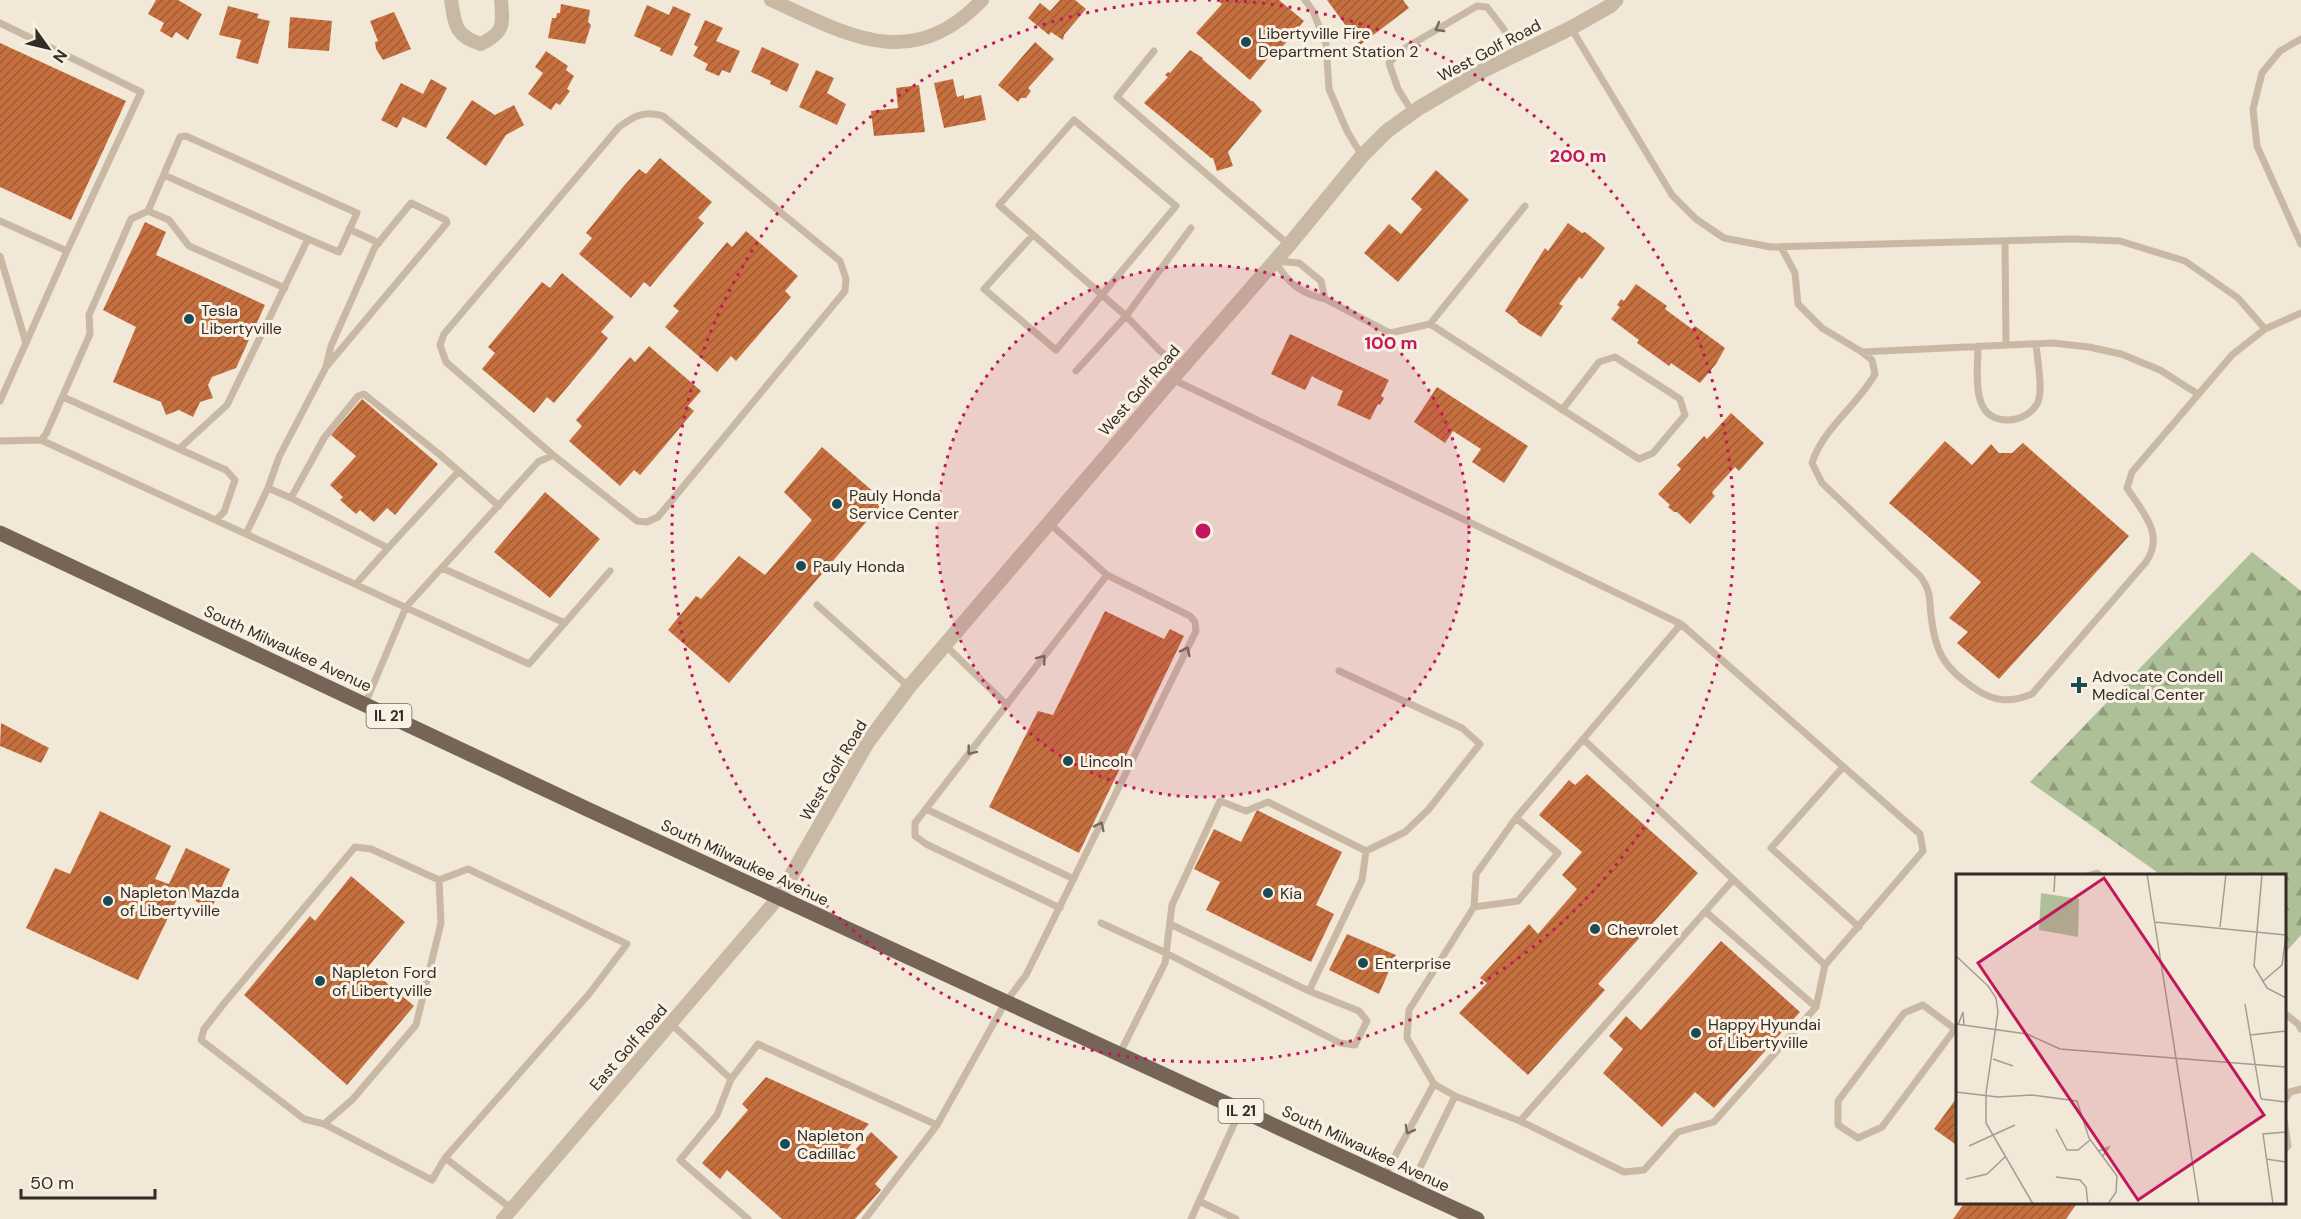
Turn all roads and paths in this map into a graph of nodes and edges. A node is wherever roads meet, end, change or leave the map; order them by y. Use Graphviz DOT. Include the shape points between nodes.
graph roads {
  1 [pos="451,0"];
  2 [pos="501,0"];
  3 [pos="771,0"];
  4 [pos="982,0"];
  5 [pos="1305,0"];
  6 [pos="1616,0"];
  7 [pos="0,23"];
  8 [pos="1571,28"];
  9 [pos="2301,39"];
  10 [pos="1154,51"];
  11 [pos="1519,54"];
  12 [pos="1413,113"];
  13 [pos="1362,156"];
  14 [pos="164,175"];
  15 [pos="1525,206"];
  16 [pos="148,211"];
  17 [pos="0,221"];
  18 [pos="1191,228"];
  19 [pos="350,229"];
  20 [pos="1033,235"];
  21 [pos="308,239"];
  22 [pos="2005,241"];
  23 [pos="379,243"];
  24 [pos="2301,244"];
  25 [pos="1289,246"];
  26 [pos="1781,247"];
  27 [pos="67,251"];
  28 [pos="0,256"];
  29 [pos="1275,261"];
  30 [pos="285,288"];
  31 [pos="1102,295"];
  32 [pos="1325,299"];
  33 [pos="2301,313"];
  34 [pos="1126,316"];
  35 [pos="1430,324"];
  36 [pos="2265,328"];
  37 [pos="26,343"];
  38 [pos="2036,344"];
  39 [pos="2006,345"];
  40 [pos="1978,346"];
  41 [pos="1862,352"];
  42 [pos="326,367"];
  43 [pos="1076,371"];
  44 [pos="1177,373"];
  45 [pos="2198,394"];
  46 [pos="63,397"];
  47 [pos="0,401"];
  48 [pos="1562,410"];
  49 [pos="0,441"];
  50 [pos="41,441"];
  51 [pos="179,449"];
  52 [pos="553,455"];
  53 [pos="459,471"];
  54 [pos="268,488"];
  55 [pos="291,498"];
  56 [pos="499,506"];
  57 [pos="216,520"];
  58 [pos="1048,523"];
  59 [pos="0,533"];
  60 [pos="246,534"];
  61 [pos="388,548"];
  62 [pos="442,568"];
  63 [pos="610,571"];
  64 [pos="1107,575"];
  65 [pos="356,584"];
  66 [pos="817,605"];
  67 [pos="406,607"];
  68 [pos="565,623"];
  69 [pos="1681,624"];
  70 [pos="945,645"];
  71 [pos="1339,671"];
  72 [pos="909,687"];
  73 [pos="365,704"];
  74 [pos="1007,705"];
  75 [pos="1583,739"];
  76 [pos="1843,767"];
  77 [pos="926,809"];
  78 [pos="1516,818"];
  79 [pos="1366,851"];
  80 [pos="1074,879"];
  81 [pos="439,880"];
  82 [pos="1733,880"];
  83 [pos="778,897"];
  84 [pos="1474,907"];
  85 [pos="1060,908"];
  86 [pos="1706,912"];
  87 [pos="1101,923"];
  88 [pos="1170,924"];
  89 [pos="1859,927"];
  90 [pos="1166,953"];
  91 [pos="1825,965"];
  92 [pos="1310,991"];
  93 [pos="1005,1003"];
  94 [pos="1816,1007"];
  95 [pos="2286,1015"];
  96 [pos="670,1023"];
  97 [pos="1956,1027"];
  98 [pos="2301,1029"];
  99 [pos="1119,1055"];
  100 [pos="730,1079"];
  101 [pos="1434,1084"];
  102 [pos="2286,1087"];
  103 [pos="2301,1089"];
  104 [pos="2290,1092"];
  105 [pos="1455,1096"];
  106 [pos="2286,1099"];
  107 [pos="1240,1111"];
  108 [pos="1520,1121"];
  109 [pos="324,1124"];
  110 [pos="937,1125"];
  111 [pos="2286,1132"];
  112 [pos="2286,1148"];
  113 [pos="445,1158"];
  114 [pos="1384,1177"];
  115 [pos="1410,1188"];
  116 [pos="1199,1201"];
  117 [pos="507,1214"];
  118 [pos="748,1219"];
  119 [pos="865,1219"];
  120 [pos="1191,1219"];
  121 [pos="1236,1219"];
  122 [pos="1477,1219"];
  1 -- 2 [label="street" via="455,26 467,40 482,44 496,37 503,25"];
  3 -- 4 [label="street" via="848,35 880,42 909,42 956,24"];
  5 -- 13 [label="lane" via="1326,44 1329,89"];
  6 -- 8 [label="street, West Golf Road"];
  7 -- 27 [label="lane" via="141,92"];
  8 -- 11 [label="street, West Golf Road"];
  8 -- 26 [label="lane" via="1672,195 1696,219 1724,238"];
  9 -- 24 [label="lane" via="2280,51 2262,73 2253,109 2257,146"];
  10 -- 25 [label="lane" via="1117,97"];
  11 -- 12 [label="street, West Golf Road" via="1480,72"];
  11 -- 12 [label="lane, one-way" via="1487,7 1477,6 1402,50 1389,63"];
  12 -- 13 [label="street, West Golf Road"];
  13 -- 25 [label="street, West Golf Road"];
  14 -- 16 [label="lane"];
  14 -- 19 [label="lane" via="180,137 186,136 357,213"];
  14 -- 21 [label="lane"];
  15 -- 35 [label="lane"];
  16 -- 30 [label="lane" via="169,220 189,246"];
  16 -- 46 [label="lane" via="131,219 89,315 90,334"];
  17 -- 27 [label="lane"];
  18 -- 34 [label="lane"];
  19 -- 21 [label="lane" via="339,252"];
  19 -- 23 [label="lane"];
  20 -- 31 [label="lane"];
  20 -- 31 [label="lane" via="984,289 1056,350"];
  20 -- 31 [label="lane" via="999,205 1074,120 1176,206"];
  21 -- 30 [label="lane"];
  22 -- 26 [label="lane"];
  22 -- 36 [label="lane" via="2120,241 2185,261 2238,298"];
  22 -- 39 [label="lane"];
  23 -- 42 [label="lane" via="331,346"];
  23 -- 42 [label="lane" via="411,204 447,223"];
  25 -- 29 [label="street, West Golf Road"];
  26 -- 41 [label="lane" via="1795,273 1798,304 1822,328"];
  27 -- 37 [label="lane"];
  28 -- 37 [label="lane"];
  29 -- 32 [label="lane" via="1287,280 1309,295"];
  29 -- 32 [label="lane" via="1299,263 1321,281"];
  29 -- 44 [label="street, West Golf Road"];
  30 -- 51 [label="lane" via="227,405"];
  31 -- 34 [label="lane"];
  32 -- 35 [label="lane" via="1390,333"];
  33 -- 36 [label="lane"];
  34 -- 43 [label="lane"];
  34 -- 44 [label="lane"];
  35 -- 48 [label="lane"];
  36 -- 45 [label="lane" via="2235,351"];
  37 -- 47 [label="lane"];
  38 -- 39 [label="lane"];
  38 -- 40 [label="lane" via="2040,392 2037,404 2026,416 2015,420 2000,420 1984,411 1977,396"];
  38 -- 45 [label="lane" via="2089,346 2121,354 2160,370"];
  39 -- 40 [label="lane"];
  40 -- 41 [label="lane"];
  41 -- 45 [label="lane" via="1872,360 1875,374 1866,391 1817,447 1812,462 1822,483 1930,589 1939,653 1953,674 2000,701 2032,694 2153,552 2151,525 2127,488 2129,480"];
  42 -- 54 [label="lane" via="279,457"];
  44 -- 58 [label="street, West Golf Road"];
  44 -- 69 [label="lane"];
  46 -- 50 [label="lane"];
  46 -- 51 [label="lane"];
  48 -- 48 [label="lane" via="1639,459 1653,453 1685,416 1680,399 1615,357 1599,362"];
  49 -- 50 [label="lane"];
  50 -- 57 [label="lane"];
  51 -- 57 [label="lane" via="226,470 235,480 224,512"];
  52 -- 52 [label="lane" via="637,521 658,517 845,291 840,261 663,116 645,113 619,127 444,334 440,345 446,362"];
  52 -- 56 [label="lane" via="538,462"];
  53 -- 55 [label="lane" via="364,394 358,396 324,438"];
  53 -- 56 [label="lane"];
  53 -- 61 [label="lane"];
  54 -- 55 [label="lane"];
  54 -- 60 [label="lane"];
  55 -- 61 [label="lane"];
  56 -- 62 [label="lane"];
  57 -- 60 [label="lane"];
  58 -- 64 [label="lane"];
  58 -- 70 [label="street, West Golf Road"];
  59 -- 73 [label="main road, South Milwaukee Avenue / IL 21"];
  60 -- 65 [label="lane"];
  61 -- 65 [label="lane"];
  62 -- 67 [label="lane"];
  62 -- 68 [label="lane"];
  63 -- 68 [label="lane"];
  74 -- 64 [label="lane, one-way"];
  80 -- 64 [label="lane, one-way" via="1196,631 1190,616"];
  65 -- 67 [label="lane"];
  66 -- 72 [label="lane"];
  67 -- 68 [label="lane" via="529,663"];
  67 -- 73 [label="lane"];
  69 -- 75 [label="lane"];
  69 -- 76 [label="lane"];
  70 -- 72 [label="street, West Golf Road"];
  70 -- 74 [label="lane"];
  71 -- 79 [label="lane" via="1462,728 1480,744 1428,810 1404,832"];
  72 -- 83 [label="street, West Golf Road" via="867,743"];
  73 -- 83 [label="main road, South Milwaukee Avenue / IL 21"];
  74 -- 77 [label="lane, one-way"];
  75 -- 78 [label="lane"];
  75 -- 82 [label="lane"];
  76 -- 89 [label="lane" via="1920,834 1923,851"];
  76 -- 89 [label="lane" via="1771,848"];
  77 -- 80 [label="lane"];
  77 -- 85 [label="lane" via="915,823 915,836"];
  78 -- 84 [label="lane" via="1476,874"];
  78 -- 84 [label="lane" via="1558,853 1518,901"];
  79 -- 88 [label="lane" via="1268,802 1246,811 1220,801 1172,905"];
  79 -- 92 [label="lane" via="1362,880"];
  80 -- 85 [label="lane"];
  81 -- 109 [label="lane" via="441,923 416,1025 352,1100"];
  81 -- 109 [label="lane" via="371,849 355,847 204,1029 201,1040 304,1119"];
  81 -- 113 [label="lane" via="468,869 627,944 589,994"];
  82 -- 86 [label="lane"];
  82 -- 91 [label="lane"];
  83 -- 93 [label="main road, South Milwaukee Avenue / IL 21"];
  83 -- 96 [label="street, East Golf Road"];
  84 -- 101 [label="lane" via="1409,1010 1407,1038"];
  85 -- 93 [label="lane" via="1026,975"];
  86 -- 94 [label="lane"];
  86 -- 108 [label="lane"];
  87 -- 90 [label="lane"];
  88 -- 90 [label="lane"];
  88 -- 92 [label="lane"];
  89 -- 91 [label="lane"];
  90 -- 92 [label="lane" via="1340,1043 1355,1045 1367,1021 1359,1011"];
  90 -- 99 [label="lane" via="1165,963"];
  91 -- 94 [label="lane"];
  93 -- 99 [label="main road, South Milwaukee Avenue / IL 21"];
  93 -- 110 [label="lane"];
  94 -- 108 [label="lane" via="1714,1122 1678,1132 1644,1170 1624,1172"];
  95 -- 98 [label="lane"];
  96 -- 100 [label="lane"];
  96 -- 117 [label="street, East Golf Road"];
  97 -- 97 [label="lane" via="1882,1127 1858,1138 1838,1125 1838,1101 1904,1013 1923,1005"];
  99 -- 107 [label="main road, South Milwaukee Avenue / IL 21"];
  100 -- 110 [label="lane" via="758,1044"];
  100 -- 118 [label="lane" via="717,1115 680,1160"];
  101 -- 105 [label="lane"];
  101 -- 114 [label="lane, one-way"];
  102 -- 104 [label="lane"];
  103 -- 104 [label="lane"];
  104 -- 106 [label="lane"];
  105 -- 108 [label="lane"];
  105 -- 115 [label="lane"];
  107 -- 114 [label="main road, South Milwaukee Avenue / IL 21"];
  107 -- 116 [label="lane"];
  109 -- 113 [label="lane" via="432,1180"];
  110 -- 119 [label="lane"];
  111 -- 112 [label="lane"];
  113 -- 117 [label="lane"];
  114 -- 115 [label="main road, South Milwaukee Avenue / IL 21"];
  115 -- 122 [label="main road, South Milwaukee Avenue / IL 21"];
  116 -- 120 [label="lane"];
  116 -- 121 [label="lane"];
}
